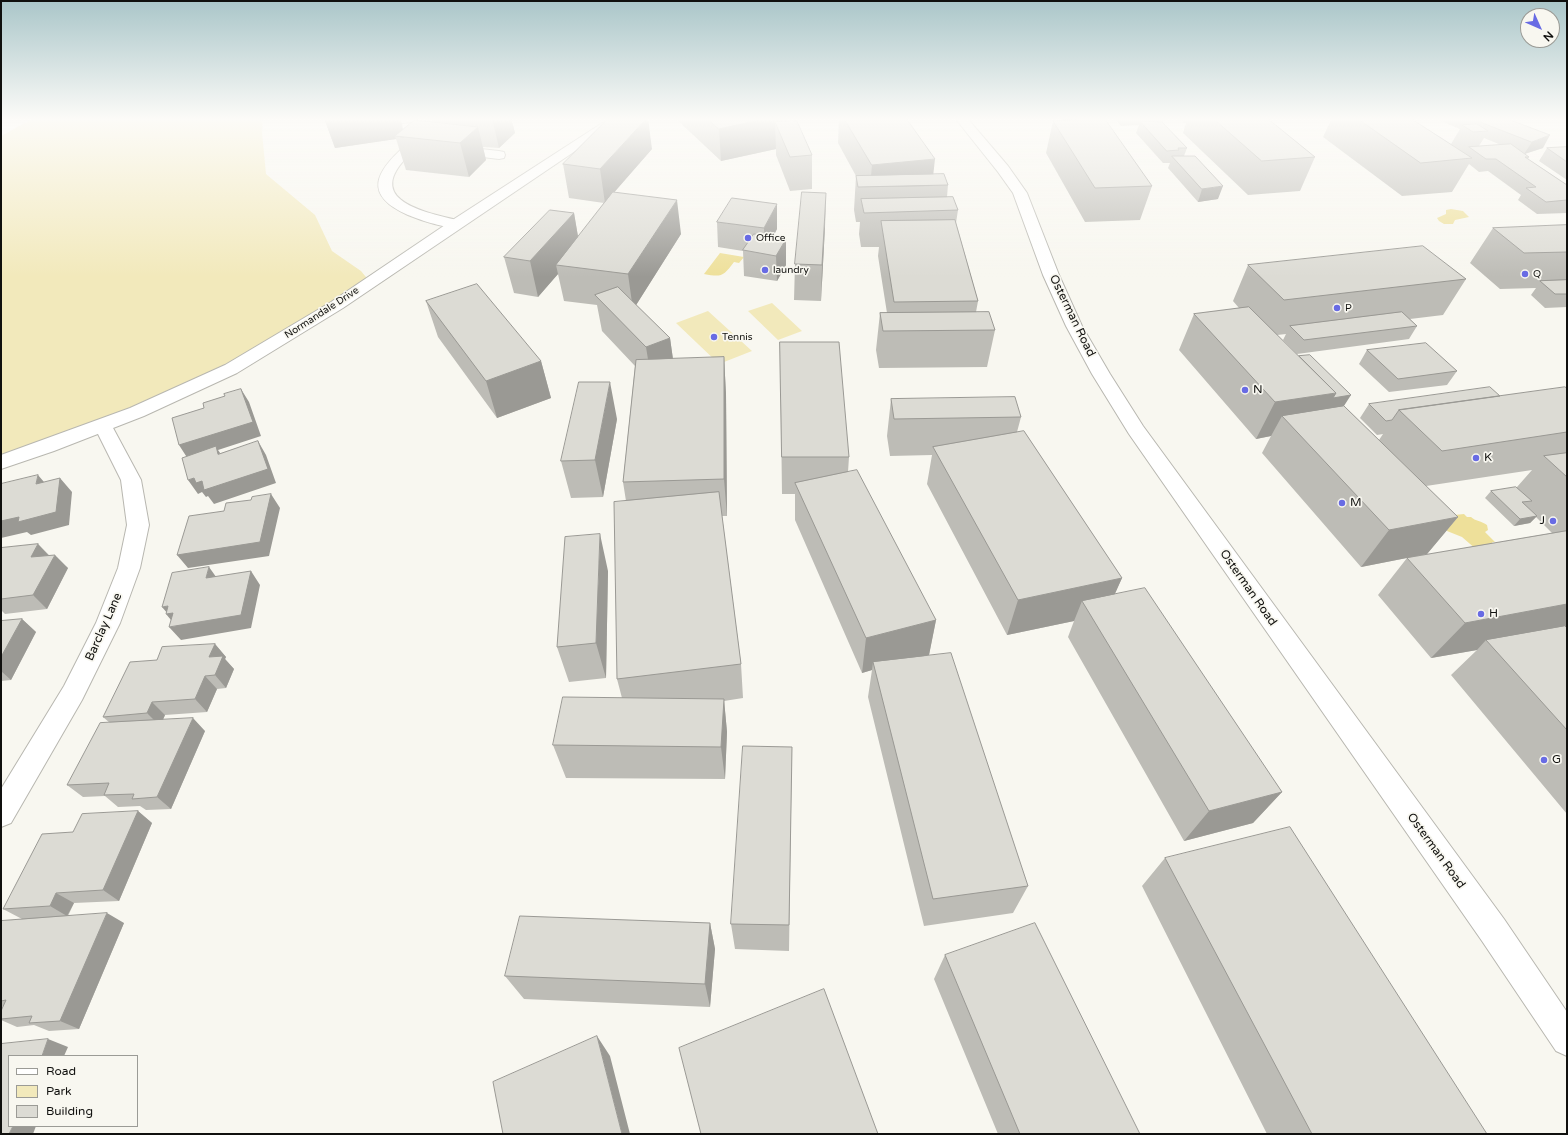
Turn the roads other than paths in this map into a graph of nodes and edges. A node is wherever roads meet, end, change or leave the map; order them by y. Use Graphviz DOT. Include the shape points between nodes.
graph roads {
  1 [pos="389,171"];
  2 [pos="537,171"];
  3 [pos="1004,171"];
  4 [pos="456,224"];
  5 [pos="103,426"];
  6 [pos="1,462"];
  7 [pos="1,814"];
  8 [pos="1567,1040"];
  1 -- 4 [label="street" via="385,183 390,199 413,212"];
  2 -- 4 [label="street, Normandale Drive"];
  3 -- 8 [label="street, Osterman Road" via="1020,193 1051,275 1074,326 1100,374 1136,430 1493,930"];
  4 -- 5 [label="street, Normandale Drive" via="337,305 231,369"];
  5 -- 6 [label="street, Normandale Drive"];
  5 -- 7 [label="street, Barclay Lane" via="131,480 138,525 129,568 108,623 73,693"];
}
